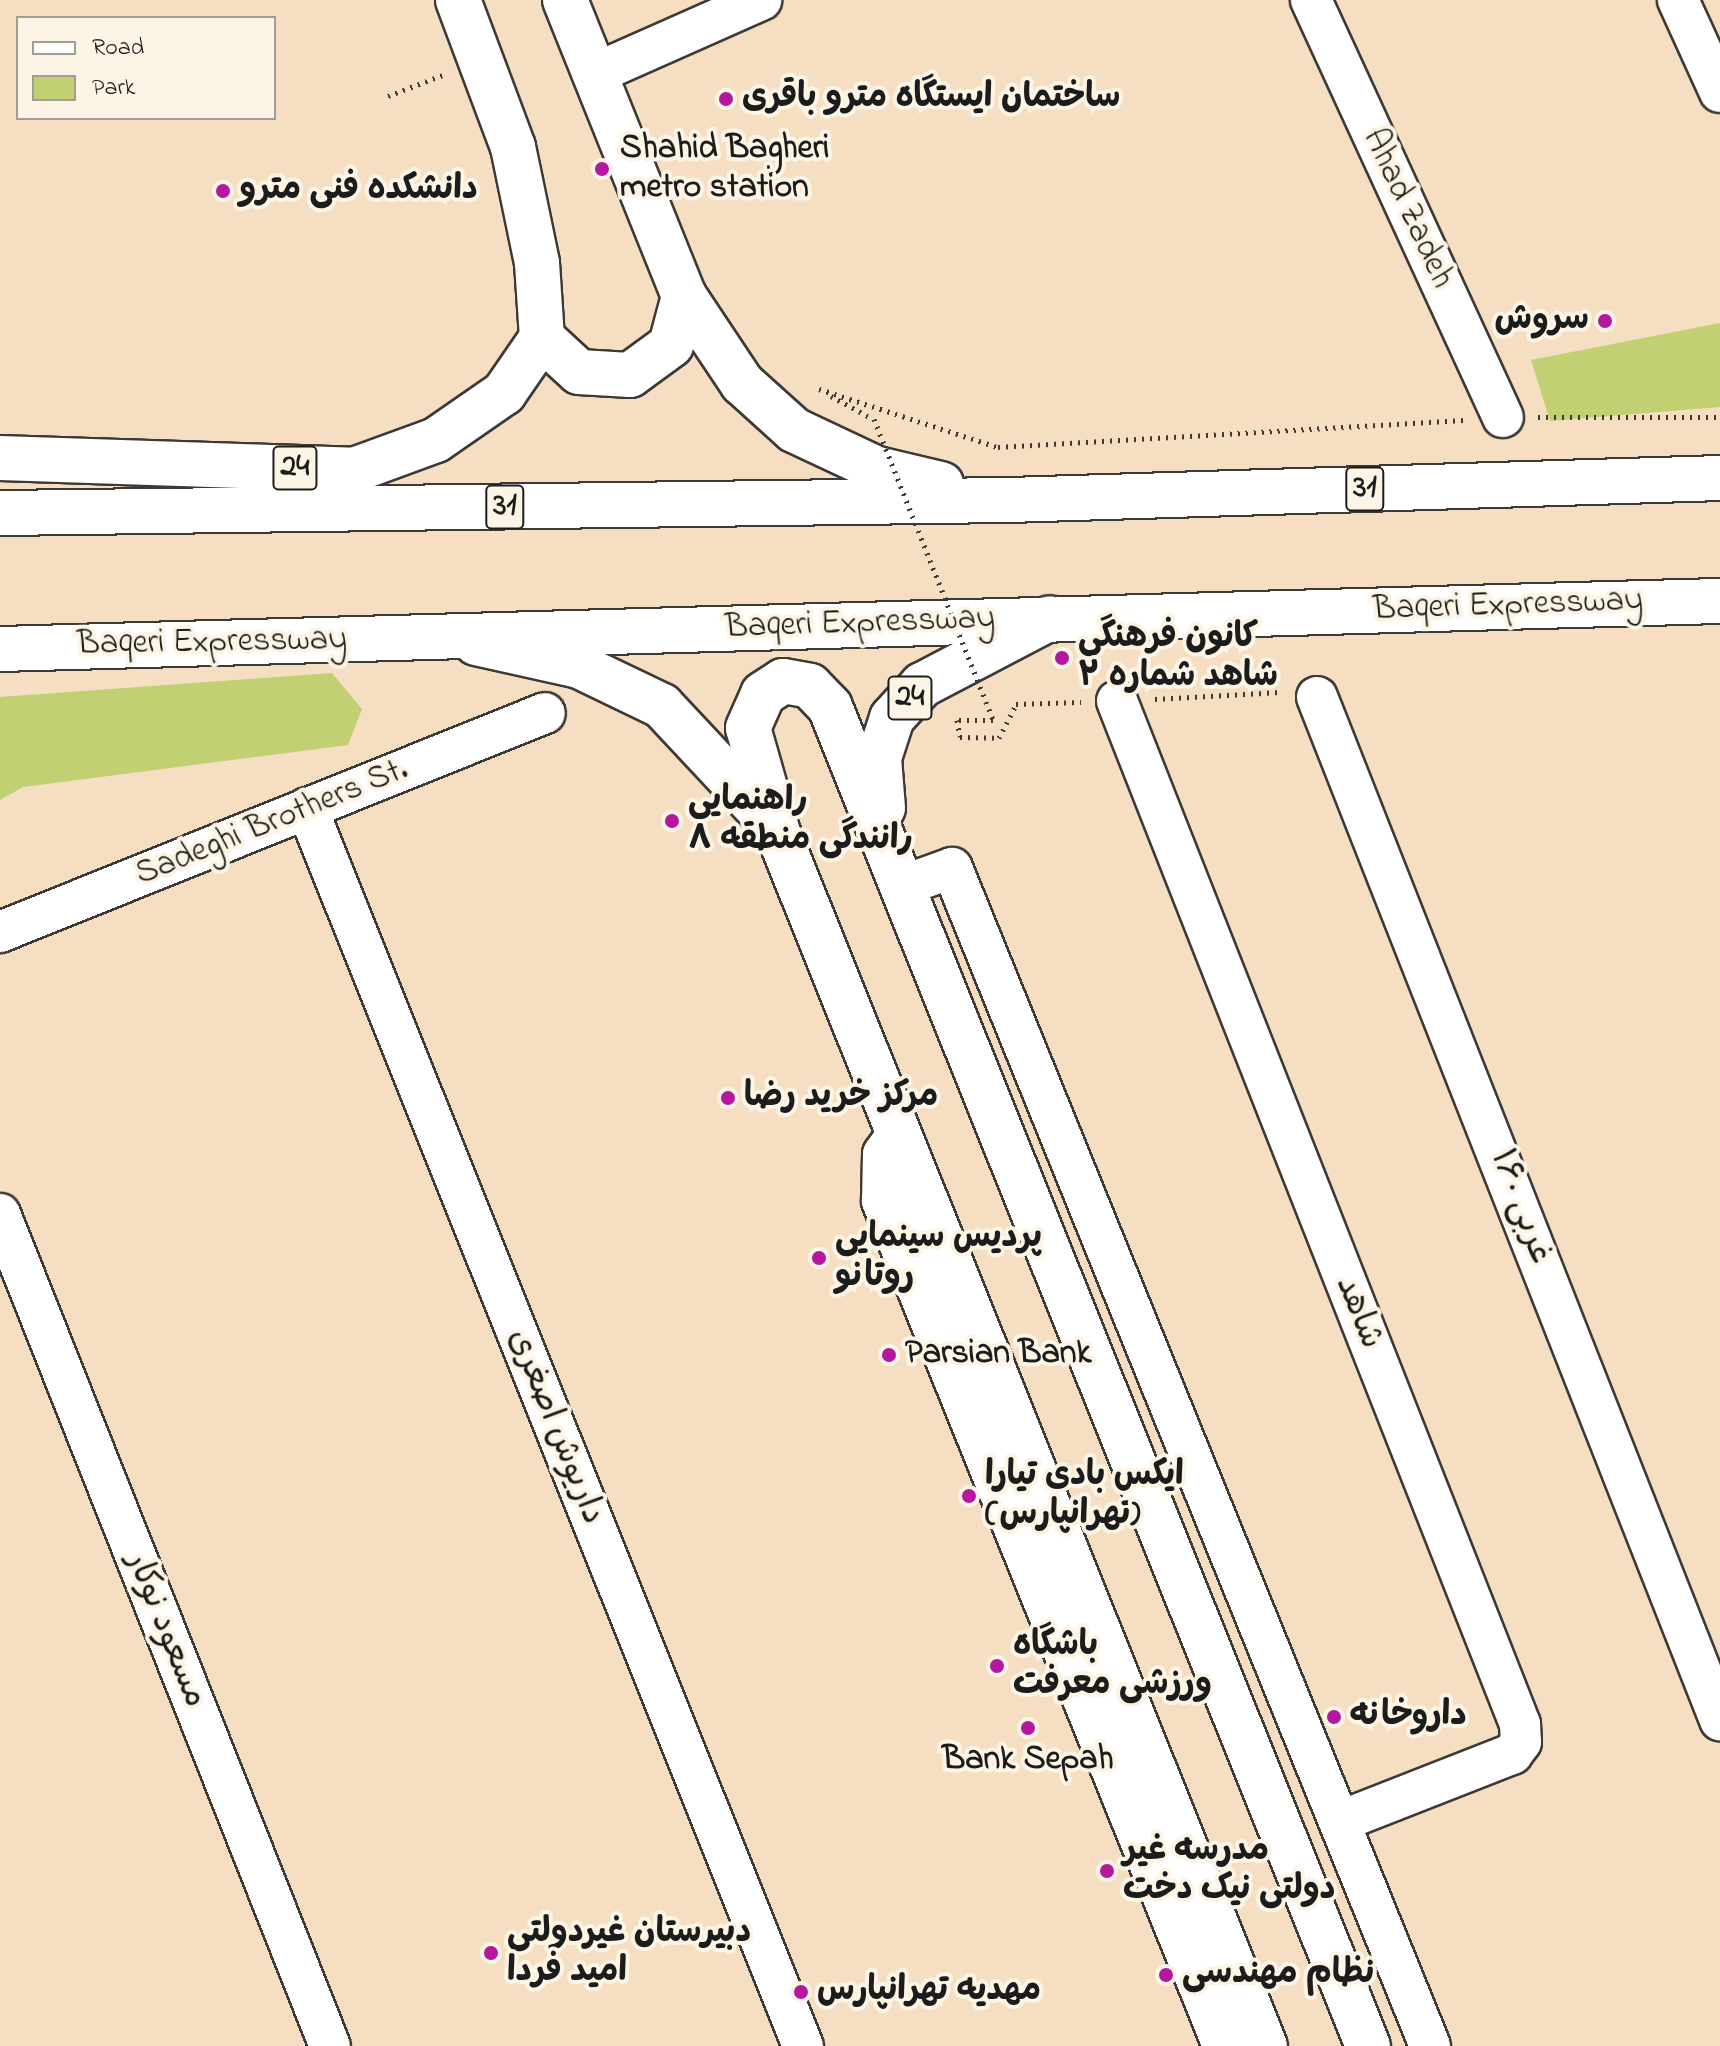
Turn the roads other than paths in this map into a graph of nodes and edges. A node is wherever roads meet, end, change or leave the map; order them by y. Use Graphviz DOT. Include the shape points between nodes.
graph roads {
  1 [pos="458,0"];
  2 [pos="565,0"];
  3 [pos="761,0"];
  4 [pos="1311,0"];
  5 [pos="1678,0"];
  6 [pos="594,74"];
  7 [pos="1720,92"];
  8 [pos="684,296"];
  9 [pos="542,338"];
  10 [pos="1503,417"];
  11 [pos="0,458"];
  12 [pos="1720,478"];
  13 [pos="1009,500"];
  14 [pos="0,513"];
  15 [pos="1720,601"];
  16 [pos="1050,618"];
  17 [pos="449,638"];
  18 [pos="0,649"];
  19 [pos="1317,697"];
  20 [pos="1117,701"];
  21 [pos="545,713"];
  22 [pos="307,808"];
  23 [pos="778,833"];
  24 [pos="895,868"];
  25 [pos="0,932"];
  26 [pos="899,1132"];
  27 [pos="0,1214"];
  28 [pos="1720,1720"];
  29 [pos="1341,1821"];
  30 [pos="330,2046"];
  31 [pos="803,2046"];
  32 [pos="1223,2046"];
  33 [pos="1265,2046"];
  34 [pos="1368,2046"];
  35 [pos="1430,2046"];
  1 -- 9 [label="main road" via="513,147 537,263"];
  2 -- 6 [label="main road"];
  3 -- 6 [label="street"];
  4 -- 10 [label="street, Ahad Zadeh"];
  5 -- 7 [label="street"];
  6 -- 8 [label="main road"];
  8 -- 9 [label="main road" via="671,345 630,375 579,372"];
  8 -- 13 [label="main road" via="742,383 794,430 877,469"];
  9 -- 11 [label="main road, 24" via="504,393 436,440 354,470"];
  12 -- 13 [label="main road, 31"];
  13 -- 14 [label="main road, 31"];
  15 -- 16 [label="main road, Baqeri Expressway"];
  16 -- 17 [label="main road, Baqeri Expressway"];
  16 -- 24 [label="main road, 24" via="922,685 892,718 879,758"];
  17 -- 18 [label="main road, Baqeri Expressway"];
  17 -- 23 [label="main road" via="579,666 662,706 726,768"];
  19 -- 28 [label="street, ۱۶۰ غربی"];
  20 -- 29 [label="street, شاهد" via="1520,1724 1521,1742 1512,1754"];
  21 -- 22 [label="street, Sadeghi Brothers St."];
  22 -- 25 [label="street, Sadeghi Brothers St."];
  22 -- 31 [label="street, داریوش اصغری"];
  23 -- 24 [label="main road" via="748,728 763,694 783,681 810,686 830,707"];
  23 -- 26 [label="main road"];
  24 -- 29 [label="street" via="952,868"];
  24 -- 34 [label="main road, 24"];
  26 -- 32 [label="street" via="883,1154 882,1201"];
  26 -- 33 [label="main road"];
  27 -- 30 [label="street, مسعود نوکار"];
  29 -- 35 [label="street"];
}
